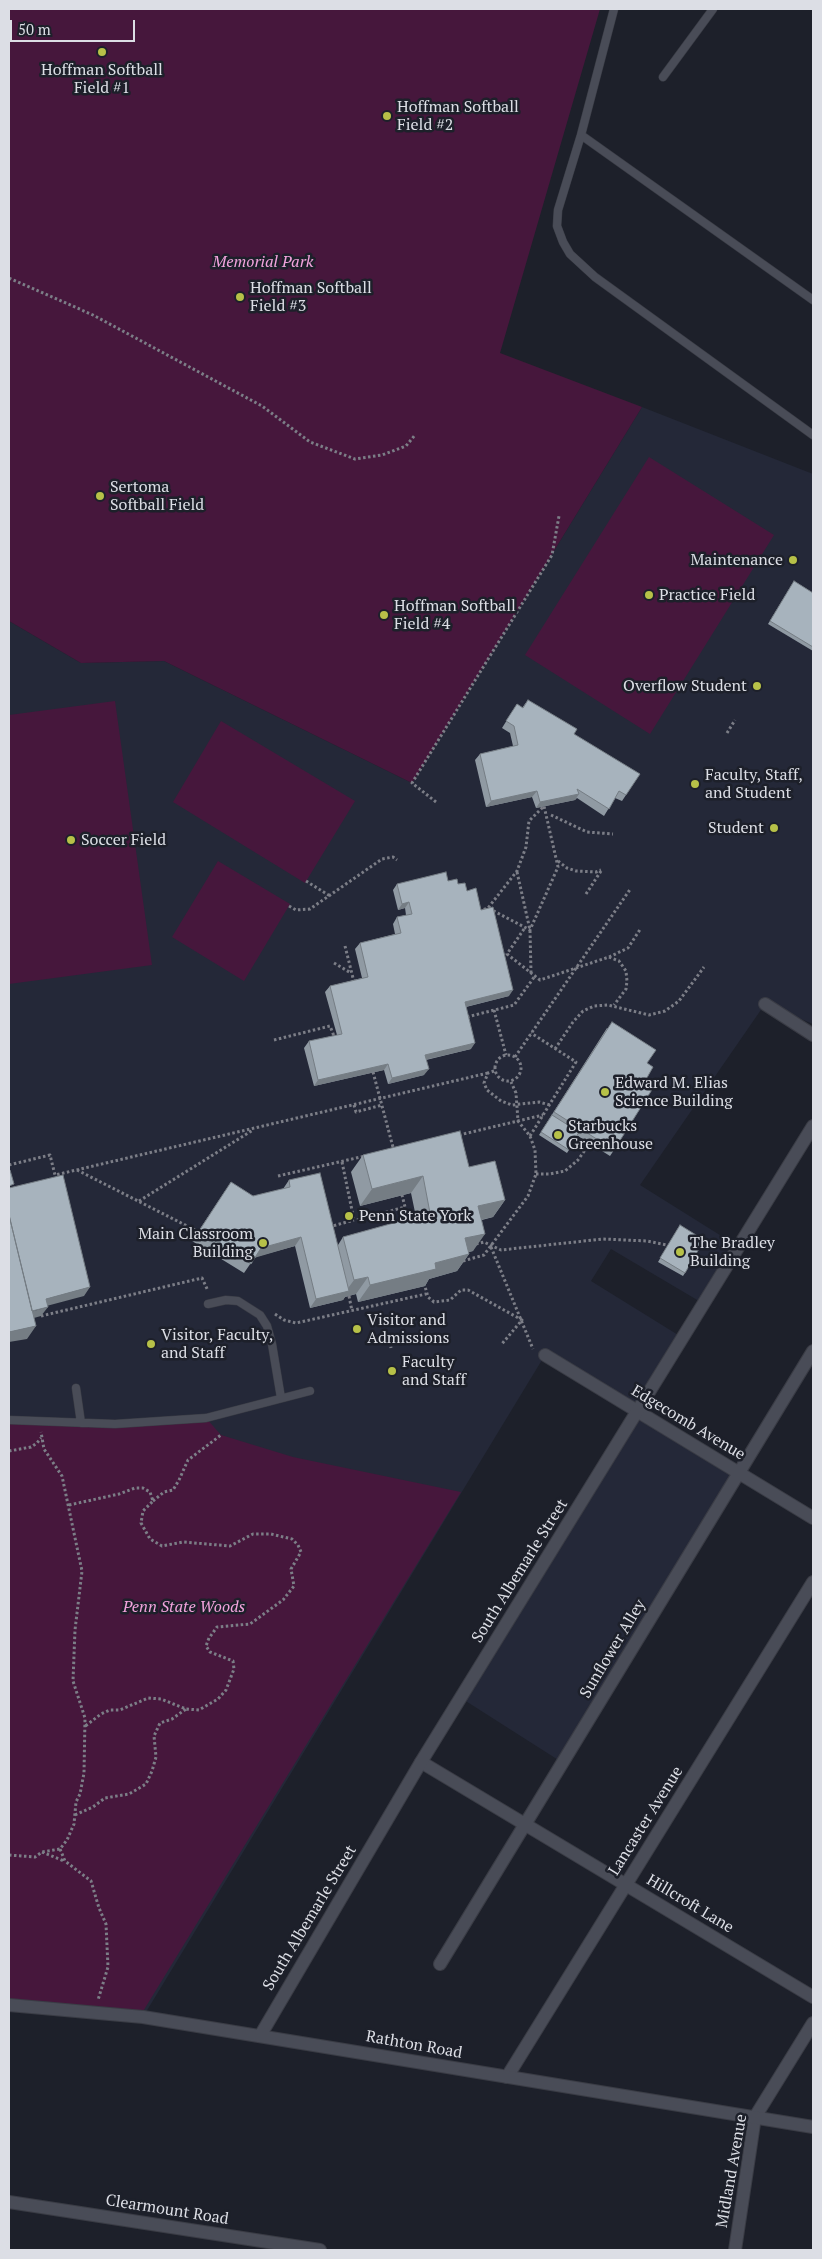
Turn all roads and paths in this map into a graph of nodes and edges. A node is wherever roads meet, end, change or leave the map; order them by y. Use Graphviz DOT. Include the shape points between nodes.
graph roads {
  1 [pos="614,9"];
  2 [pos="713,9"];
  3 [pos="663,77"];
  4 [pos="581,135"];
  5 [pos="9,278"];
  6 [pos="813,300"];
  7 [pos="415,435"];
  8 [pos="813,435"];
  9 [pos="559,516"];
  10 [pos="735,720"];
  11 [pos="727,733"];
  12 [pos="436,802"];
  13 [pos="551,815"];
  14 [pos="613,834"];
  15 [pos="397,860"];
  16 [pos="557,861"];
  17 [pos="517,871"];
  18 [pos="306,881"];
  19 [pos="631,888"];
  20 [pos="586,894"];
  21 [pos="330,896"];
  22 [pos="289,906"];
  23 [pos="488,908"];
  24 [pos="476,912"];
  25 [pos="641,928"];
  26 [pos="524,929"];
  27 [pos="530,930"];
  28 [pos="345,946"];
  29 [pos="507,954"];
  30 [pos="499,956"];
  31 [pos="609,957"];
  32 [pos="334,963"];
  33 [pos="578,967"];
  34 [pos="704,967"];
  35 [pos="531,973"];
  36 [pos="352,974"];
  37 [pos="535,976"];
  38 [pos="354,985"];
  39 [pos="765,1004"];
  40 [pos="614,1006"];
  41 [pos="494,1010"];
  42 [pos="463,1018"];
  43 [pos="531,1033"];
  44 [pos="813,1034"];
  45 [pos="337,1035"];
  46 [pos="274,1040"];
  47 [pos="555,1048"];
  48 [pos="506,1055"];
  49 [pos="515,1057"];
  50 [pos="494,1071"];
  51 [pos="373,1072"];
  52 [pos="488,1073"];
  53 [pos="511,1082"];
  54 [pos="380,1098"];
  55 [pos="517,1104"];
  56 [pos="354,1105"];
  57 [pos="382,1105"];
  58 [pos="550,1105"];
  59 [pos="543,1115"];
  60 [pos="518,1121"];
  61 [pos="813,1126"];
  62 [pos="256,1128"];
  63 [pos="451,1136"];
  64 [pos="530,1136"];
  65 [pos="572,1144"];
  66 [pos="403,1147"];
  67 [pos="394,1150"];
  68 [pos="386,1151"];
  69 [pos="370,1155"];
  70 [pos="395,1155"];
  71 [pos="354,1159"];
  72 [pos="342,1162"];
  73 [pos="9,1164"];
  74 [pos="356,1165"];
  75 [pos="76,1169"];
  76 [pos="297,1172"];
  77 [pos="536,1174"];
  78 [pos="278,1176"];
  79 [pos="299,1179"];
  80 [pos="402,1195"];
  81 [pos="139,1201"];
  82 [pos="356,1220"];
  83 [pos="325,1228"];
  84 [pos="195,1230"];
  85 [pos="472,1245"];
  86 [pos="667,1245"];
  87 [pos="490,1246"];
  88 [pos="455,1263"];
  89 [pos="423,1280"];
  90 [pos="456,1286"];
  91 [pos="215,1290"];
  92 [pos="461,1290"];
  93 [pos="426,1294"];
  94 [pos="349,1296"];
  95 [pos="208,1304"];
  96 [pos="352,1311"];
  97 [pos="272,1313"];
  98 [pos="41,1316"];
  99 [pos="522,1320"];
  100 [pos="388,1337"];
  101 [pos="501,1345"];
  102 [pos="391,1348"];
  103 [pos="813,1351"];
  104 [pos="539,1352"];
  105 [pos="76,1388"];
  106 [pos="310,1391"];
  107 [pos="281,1398"];
  108 [pos="637,1411"];
  109 [pos="9,1420"];
  110 [pos="81,1423"];
  111 [pos="221,1435"];
  112 [pos="9,1451"];
  113 [pos="739,1473"];
  114 [pos="153,1501"];
  115 [pos="69,1505"];
  116 [pos="813,1518"];
  117 [pos="813,1582"];
  118 [pos="186,1709"];
  119 [pos="84,1727"];
  120 [pos="421,1762"];
  121 [pos="74,1816"];
  122 [pos="525,1825"];
  123 [pos="60,1849"];
  124 [pos="42,1852"];
  125 [pos="9,1855"];
  126 [pos="65,1861"];
  127 [pos="625,1884"];
  128 [pos="440,1964"];
  129 [pos="813,1996"];
  130 [pos="9,2005"];
  131 [pos="94,2012"];
  132 [pos="813,2023"];
  133 [pos="260,2036"];
  134 [pos="507,2077"];
  135 [pos="755,2117"];
  136 [pos="813,2127"];
  137 [pos="9,2202"];
  138 [pos="320,2250"];
  139 [pos="735,2250"];
  1 -- 4 [label="lane"];
  2 -- 3 [label="lane"];
  4 -- 6 [label="lane"];
  4 -- 8 [label="lane" via="558,210 557,226 570,254 595,277"];
  5 -- 7 [label="path" via="93,315 262,406 310,442 355,459 382,455 406,446"];
  9 -- 12 [label="path" via="552,555 412,783"];
  10 -- 11 [label="path"];
  13 -- 14 [label="path" via="587,832"];
  15 -- 21 [label="path" via="382,859"];
  16 -- 17 [label="path" via="544,806 529,821 526,847"];
  16 -- 20 [label="path" via="576,871 601,870"];
  16 -- 27 [label="path" via="558,867"];
  17 -- 23 [label="path"];
  17 -- 27 [label="path"];
  18 -- 21 [label="path"];
  19 -- 33 [label="path"];
  21 -- 22 [label="path" via="310,909 296,910"];
  23 -- 24 [label="path"];
  23 -- 26 [label="path"];
  25 -- 31 [label="path" via="628,948"];
  26 -- 27 [label="path"];
  26 -- 29 [label="path"];
  27 -- 35 [label="path"];
  28 -- 36 [label="path"];
  29 -- 30 [label="path"];
  29 -- 35 [label="path"];
  31 -- 33 [label="path"];
  31 -- 40 [label="path" via="626,971 626,989"];
  32 -- 36 [label="path"];
  33 -- 37 [label="path" via="540,980"];
  33 -- 43 [label="path"];
  34 -- 40 [label="path" via="679,1001 665,1011 649,1015"];
  35 -- 37 [label="path"];
  36 -- 38 [label="path"];
  37 -- 41 [label="path" via="514,1005"];
  39 -- 44 [label="street"];
  40 -- 47 [label="path" via="594,1006 583,1012"];
  41 -- 42 [label="path"];
  41 -- 48 [label="path"];
  43 -- 47 [label="path"];
  43 -- 49 [label="path"];
  45 -- 46 [label="path" via="333,1037 330,1026"];
  47 -- 58 [label="path" via="576,1062"];
  48 -- 49 [label="path"];
  48 -- 50 [label="path" via="496,1062"];
  49 -- 53 [label="path" via="521,1069"];
  50 -- 52 [label="path"];
  50 -- 53 [label="path" via="498,1078"];
  51 -- 54 [label="path"];
  52 -- 54 [label="path"];
  52 -- 55 [label="path" via="484,1083 487,1090 501,1101"];
  53 -- 55 [label="path"];
  54 -- 56 [label="path"];
  54 -- 57 [label="path"];
  55 -- 58 [label="path" via="539,1102"];
  55 -- 60 [label="path"];
  56 -- 57 [label="path" via="356,1112"];
  56 -- 62 [label="path"];
  57 -- 67 [label="path"];
  58 -- 59 [label="path"];
  59 -- 60 [label="path"];
  59 -- 64 [label="path"];
  60 -- 63 [label="path"];
  60 -- 64 [label="path"];
  61 -- 108 [label="street, South Albemarle Street"];
  62 -- 75 [label="path"];
  62 -- 81 [label="path"];
  64 -- 77 [label="path" via="535,1150"];
  65 -- 77 [label="path" via="588,1145 565,1171"];
  66 -- 67 [label="path"];
  67 -- 68 [label="path"];
  67 -- 70 [label="path"];
  69 -- 71 [label="path"];
  71 -- 72 [label="path"];
  71 -- 74 [label="path"];
  72 -- 76 [label="path"];
  72 -- 82 [label="path"];
  73 -- 75 [label="path" via="50,1155 55,1174"];
  75 -- 81 [label="path"];
  76 -- 78 [label="path"];
  76 -- 79 [label="path"];
  77 -- 87 [label="path" via="528,1196"];
  80 -- 82 [label="path" via="405,1207"];
  81 -- 84 [label="path"];
  82 -- 83 [label="path"];
  85 -- 87 [label="path" via="484,1242"];
  86 -- 87 [label="path" via="603,1239 501,1250"];
  87 -- 88 [label="path" via="484,1255"];
  87 -- 99 [label="path"];
  89 -- 93 [label="path"];
  90 -- 92 [label="path"];
  91 -- 98 [label="path" via="207,1292 202,1278"];
  92 -- 93 [label="path" via="443,1302 434,1302"];
  92 -- 99 [label="path" via="476,1293"];
  93 -- 96 [label="path"];
  94 -- 96 [label="path"];
  95 -- 107 [label="lane" via="238,1300 260,1315 272,1344"];
  96 -- 97 [label="path" via="296,1323"];
  99 -- 101 [label="path"];
  99 -- 104 [label="path"];
  100 -- 102 [label="path"];
  103 -- 113 [label="street, Sunflower Alley"];
  104 -- 108 [label="street, Edgecomb Avenue"];
  105 -- 110 [label="lane"];
  106 -- 107 [label="lane"];
  107 -- 110 [label="lane" via="206,1418"];
  108 -- 113 [label="street, Edgecomb Avenue"];
  108 -- 120 [label="street, South Albemarle Street"];
  109 -- 110 [label="lane"];
  111 -- 114 [label="path" via="188,1460 173,1490 164,1492"];
  112 -- 115 [label="path" via="31,1446 42,1437 48,1456 62,1476"];
  113 -- 116 [label="street, Edgecomb Avenue"];
  113 -- 122 [label="street, Sunflower Alley"];
  114 -- 115 [label="path" via="150,1492 135,1488"];
  114 -- 118 [label="path" via="144,1511 141,1523 150,1538 162,1546 183,1542 230,1546 253,1534 271,1534 292,1539 301,1552 291,1569 294,1586 283,1600 250,1624 217,1627 206,1646 210,1652 233,1661 231,1680 218,1700 199,1710"];
  115 -- 119 [label="path" via="82,1571 74,1630 73,1681 85,1718"];
  117 -- 127 [label="street, Lancaster Avenue"];
  118 -- 119 [label="path" via="161,1699 148,1698 101,1714"];
  118 -- 121 [label="path" via="160,1723 154,1736 156,1757 146,1784 129,1794 105,1798"];
  119 -- 121 [label="path" via="84,1773"];
  120 -- 122 [label="street, Hillcroft Lane"];
  120 -- 133 [label="street, South Albemarle Street"];
  121 -- 123 [label="path" via="67,1840"];
  122 -- 127 [label="street, Hillcroft Lane"];
  122 -- 128 [label="street, Sunflower Alley"];
  123 -- 124 [label="path"];
  123 -- 126 [label="path"];
  124 -- 125 [label="path" via="35,1857"];
  124 -- 126 [label="path"];
  126 -- 131 [label="path" via="91,1881 106,1924 108,1967"];
  127 -- 129 [label="street, Hillcroft Lane"];
  127 -- 134 [label="street, Lancaster Avenue"];
  130 -- 131 [label="street, Rathton Road"];
  131 -- 133 [label="street, Rathton Road"];
  132 -- 135 [label="street, Midland Avenue"];
  133 -- 134 [label="street, Rathton Road"];
  134 -- 135 [label="street, Rathton Road"];
  135 -- 136 [label="street, Rathton Road"];
  135 -- 139 [label="street, Midland Avenue"];
  137 -- 138 [label="street, Clearmount Road"];
}
